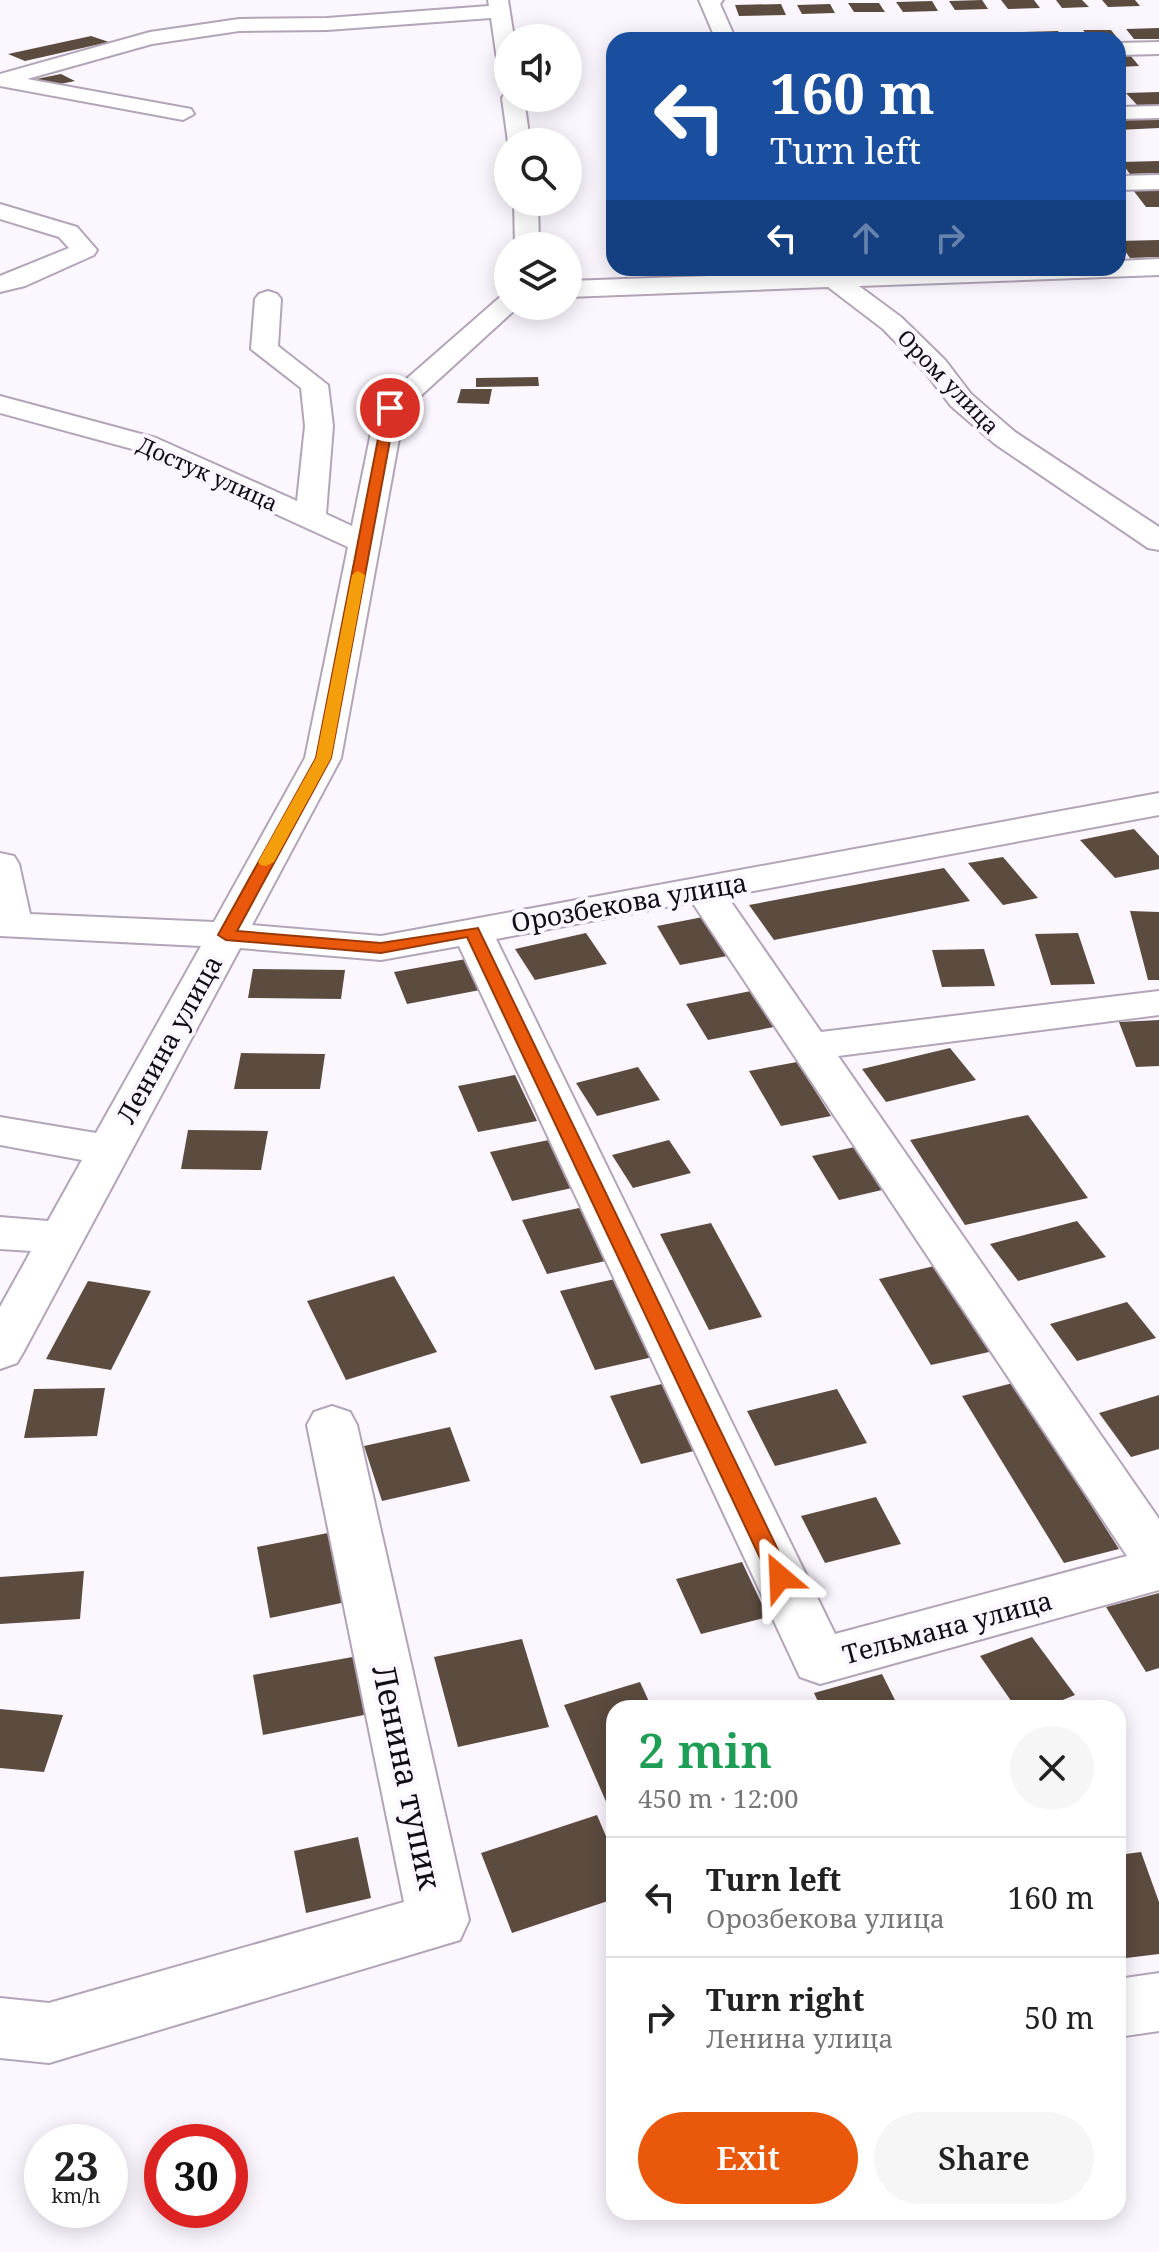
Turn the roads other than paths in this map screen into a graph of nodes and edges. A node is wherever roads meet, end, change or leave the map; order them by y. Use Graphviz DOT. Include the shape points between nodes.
graph roads {
  1 [pos="711,0"];
  2 [pos="499,6"];
  3 [pos="224,8"];
  4 [pos="239,25"];
  5 [pos="723,32"];
  6 [pos="1159,48"];
  7 [pos="1126,49"];
  8 [pos="0,80"];
  9 [pos="1159,112"];
  10 [pos="1126,113"];
  11 [pos="183,114"];
  12 [pos="1159,182"];
  13 [pos="1126,183"];
  14 [pos="0,211"];
  15 [pos="1159,267"];
  16 [pos="1126,268"];
  17 [pos="778,276"];
  18 [pos="831,276"];
  19 [pos="0,284"];
  20 [pos="582,288"];
  21 [pos="268,299"];
  22 [pos="494,315"];
  23 [pos="0,404"];
  24 [pos="310,519"];
  25 [pos="1159,541"];
  26 [pos="364,543"];
  27 [pos="1159,804"];
  28 [pos="0,864"];
  29 [pos="703,889"];
  30 [pos="7,925"];
  31 [pos="472,931"];
  32 [pos="226,935"];
  33 [pos="1159,1003"];
  34 [pos="810,1046"];
  35 [pos="0,1131"];
  36 [pos="109,1150"];
  37 [pos="0,1233"];
  38 [pos="61,1238"];
  39 [pos="12,1307"];
  40 [pos="0,1351"];
  41 [pos="332,1425"];
  42 [pos="1159,1561"];
  43 [pos="1159,1569"];
  44 [pos="1159,2002"];
  45 [pos="1126,2007"];
  46 [pos="0,2028"];
  1 -- 5 [label="street"];
  2 -- 4 [label="street" via="327,24"];
  3 -- 4 [label="street"];
  4 -- 8 [label="street" via="150,38"];
  6 -- 7 [label="street"];
  8 -- 11 [label="street"];
  9 -- 10 [label="street"];
  12 -- 13 [label="street"];
  14 -- 19 [label="street" via="68,232 85,250"];
  15 -- 16 [label="street"];
  17 -- 20 [label="street"];
  18 -- 25 [label="street, Ором улица" via="892,323 961,400 1005,438"];
  21 -- 24 [label="street" via="264,349 314,385 319,426"];
  22 -- 26 [label="street, Ленина улица" via="390,408"];
  23 -- 24 [label="street, Достук улица" via="146,444"];
  24 -- 26 [label="street, Достук улица"];
  26 -- 32 [label="street, Ленина улица" via="323,758"];
  27 -- 29 [label="street, Орозбекова улица"];
  28 -- 30 [label="street"];
  29 -- 31 [label="street, Орозбекова улица"];
  29 -- 34 [label="street"];
  30 -- 32 [label="street, Орозбекова улица"];
  31 -- 32 [label="street, Орозбекова улица" via="381,948"];
  31 -- 43 [label="street, Тельмана улица" via="820,1661"];
  32 -- 36 [label="street, Ленина улица"];
  33 -- 34 [label="street"];
  34 -- 42 [label="street"];
  35 -- 36 [label="street"];
  36 -- 38 [label="street, Ленина улица"];
  37 -- 38 [label="street"];
  38 -- 39 [label="street, Ленина улица"];
  39 -- 40 [label="street, Ленина улица"];
  41 -- 46 [label="street, Ленина тупик" via="438,1920 49,2033"];
  44 -- 45 [label="street"];
}
